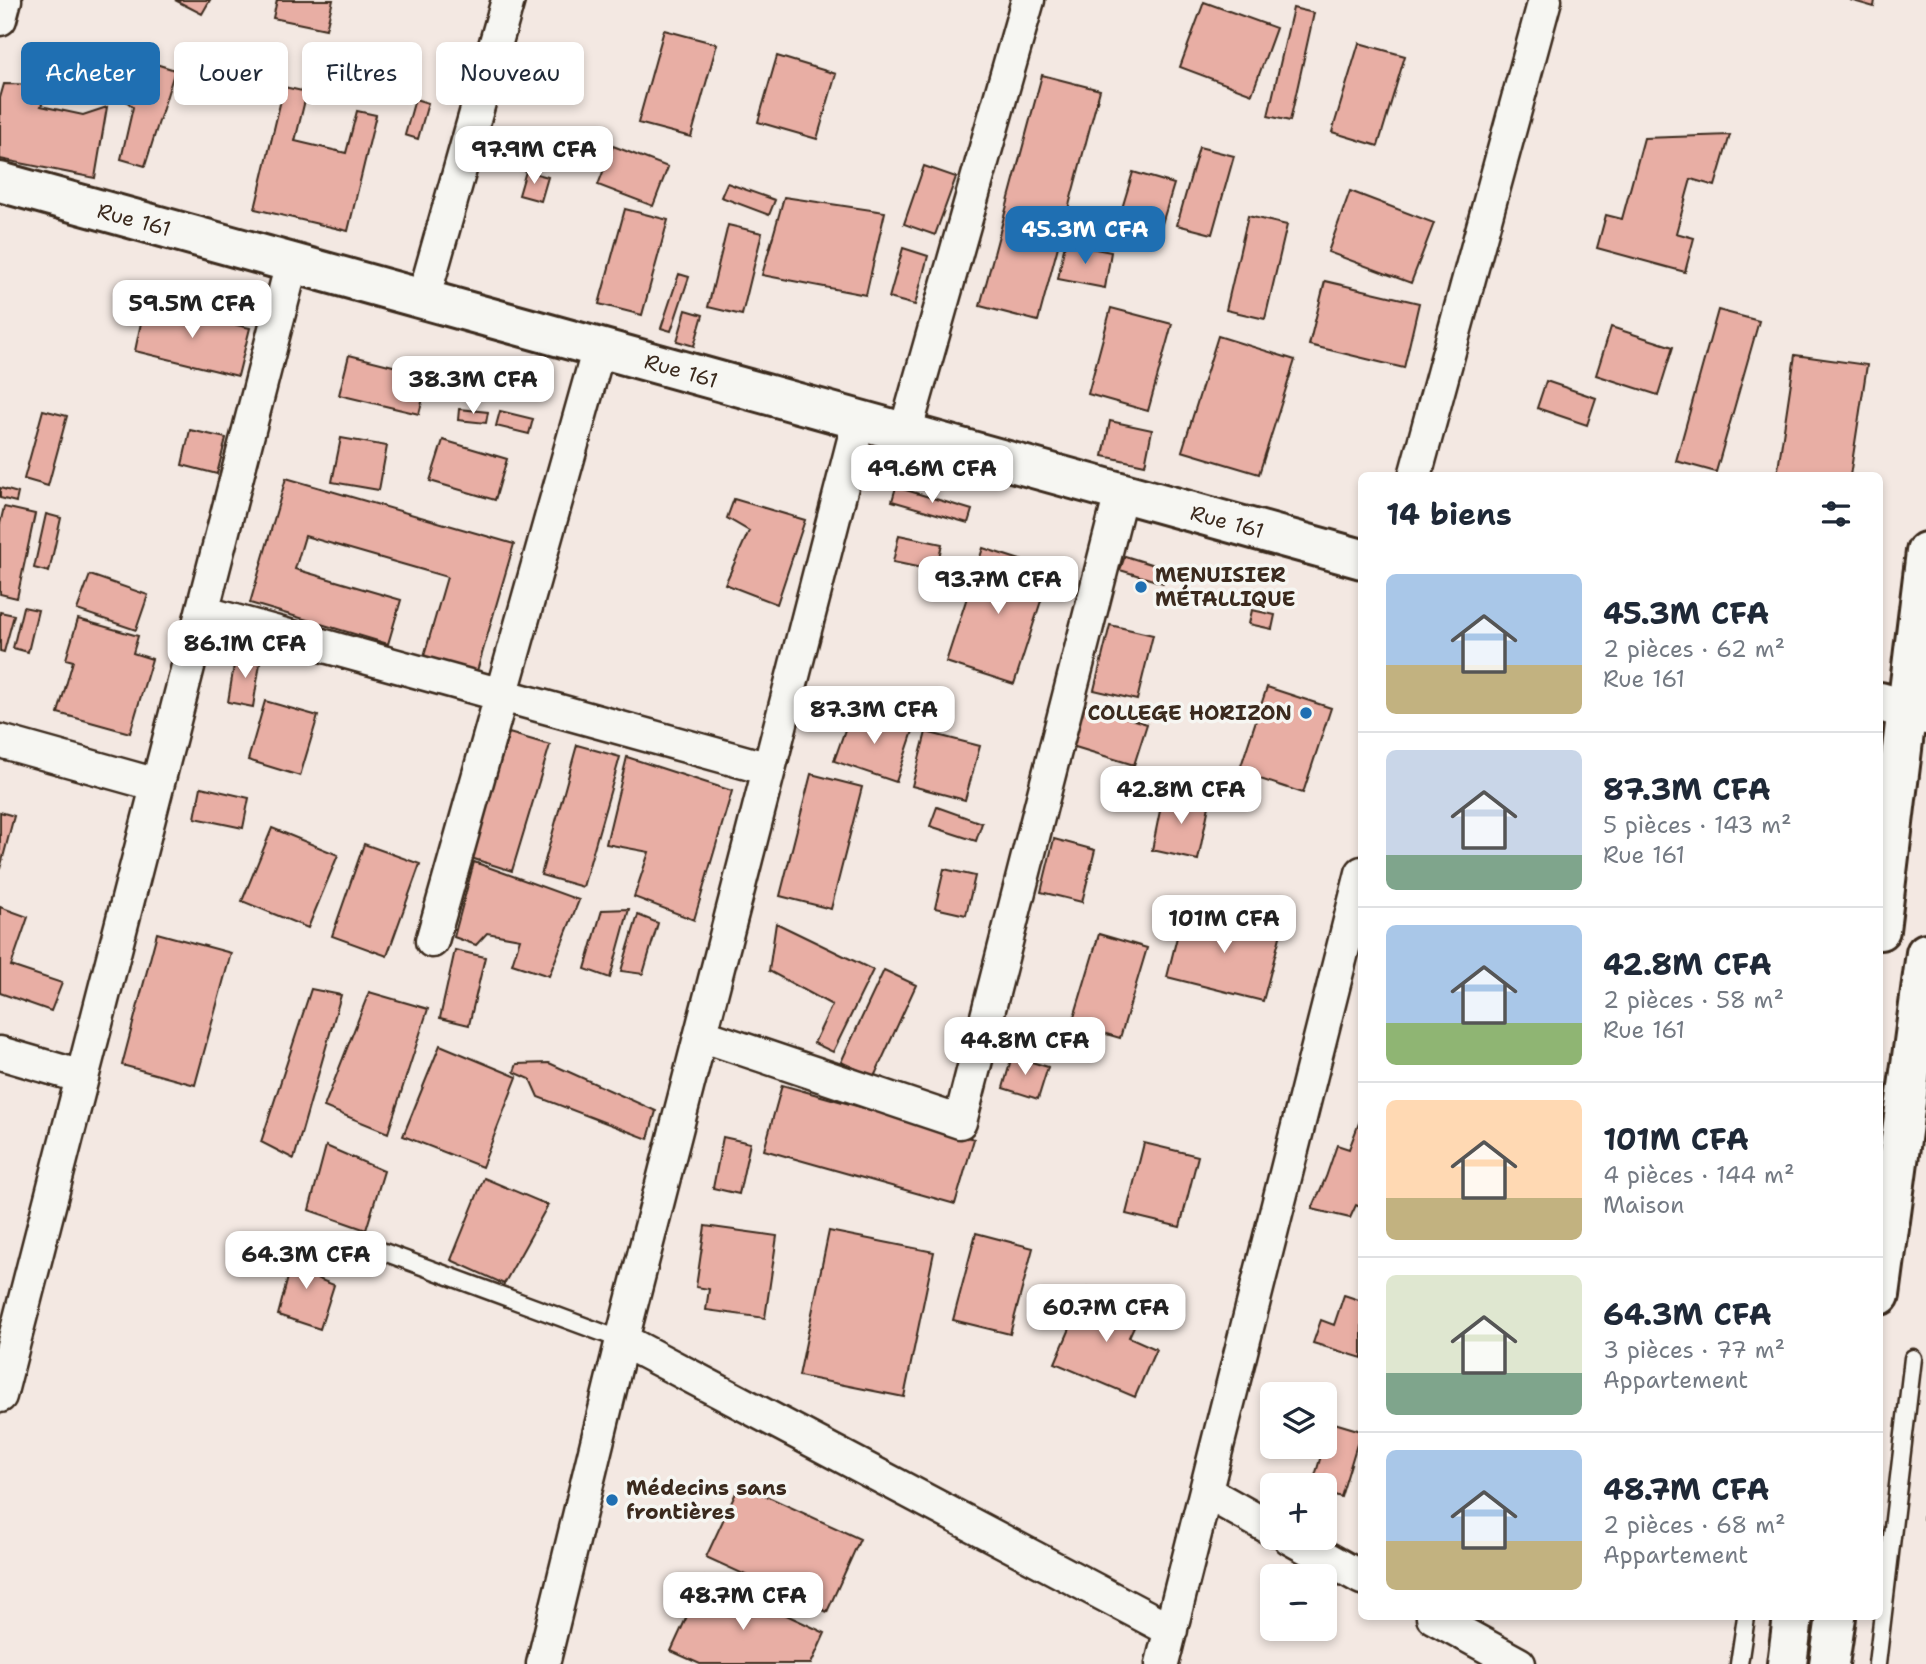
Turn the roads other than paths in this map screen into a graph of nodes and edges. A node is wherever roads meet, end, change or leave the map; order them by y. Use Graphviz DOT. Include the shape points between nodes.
graph roads {
  1 [pos="5,0"];
  2 [pos="508,0"];
  3 [pos="1028,0"];
  4 [pos="1545,0"];
  5 [pos="0,19"];
  6 [pos="0,183"];
  7 [pos="292,263"];
  8 [pos="423,300"];
  9 [pos="598,348"];
  10 [pos="859,420"];
  11 [pos="905,433"];
  12 [pos="1416,472"];
  13 [pos="1121,493"];
  14 [pos="1926,552"];
  15 [pos="1358,558"];
  16 [pos="202,612"];
  17 [pos="501,695"];
  18 [pos="1904,709"];
  19 [pos="0,741"];
  20 [pos="769,769"];
  21 [pos="157,785"];
  22 [pos="1885,842"];
  23 [pos="1883,872"];
  24 [pos="1358,889"];
  25 [pos="432,941"];
  26 [pos="1926,953"];
  27 [pos="701,1035"];
  28 [pos="0,1053"];
  29 [pos="82,1077"];
  30 [pos="384,1252"];
  31 [pos="1883,1273"];
  32 [pos="622,1340"];
  33 [pos="1913,1358"];
  34 [pos="0,1396"];
  35 [pos="1206,1492"];
  36 [pos="1260,1522"];
  37 [pos="1312,1550"];
  38 [pos="1358,1576"];
  39 [pos="1883,1613"];
  40 [pos="1438,1620"];
  41 [pos="1746,1620"];
  42 [pos="1793,1620"];
  43 [pos="1836,1620"];
  44 [pos="1882,1620"];
  45 [pos="1171,1630"];
  46 [pos="543,1664"];
  47 [pos="1163,1664"];
  48 [pos="1519,1664"];
  49 [pos="1739,1664"];
  50 [pos="1787,1664"];
  51 [pos="1829,1664"];
  52 [pos="1877,1664"];
  1 -- 5 [label="street"];
  2 -- 8 [label="street"];
  3 -- 11 [label="street"];
  4 -- 12 [label="street"];
  6 -- 7 [label="street, Rue 161"];
  7 -- 8 [label="street, Rue 161"];
  7 -- 16 [label="street"];
  8 -- 9 [label="street, Rue 161"];
  9 -- 10 [label="street, Rue 161"];
  9 -- 17 [label="street"];
  10 -- 11 [label="street, Rue 161"];
  10 -- 20 [label="street"];
  11 -- 13 [label="street, Rue 161"];
  13 -- 15 [label="street, Rue 161"];
  13 -- 27 [label="street" via="961,1122"];
  14 -- 18 [label="street"];
  16 -- 17 [label="street"];
  16 -- 21 [label="street"];
  17 -- 20 [label="street"];
  17 -- 25 [label="street"];
  18 -- 22 [label="street"];
  19 -- 21 [label="street"];
  20 -- 27 [label="street"];
  21 -- 29 [label="street"];
  22 -- 23 [label="street"];
  24 -- 35 [label="street"];
  26 -- 31 [label="street"];
  27 -- 32 [label="street"];
  28 -- 29 [label="street"];
  29 -- 34 [label="street"];
  30 -- 32 [label="lane"];
  32 -- 45 [label="street"];
  32 -- 46 [label="street"];
  33 -- 39 [label="lane"];
  35 -- 36 [label="street"];
  35 -- 45 [label="street"];
  37 -- 38 [label="street"];
  40 -- 48 [label="street"];
  41 -- 49 [label="lane"];
  42 -- 50 [label="street"];
  43 -- 51 [label="street"];
  44 -- 52 [label="lane"];
  45 -- 47 [label="street"];
}
